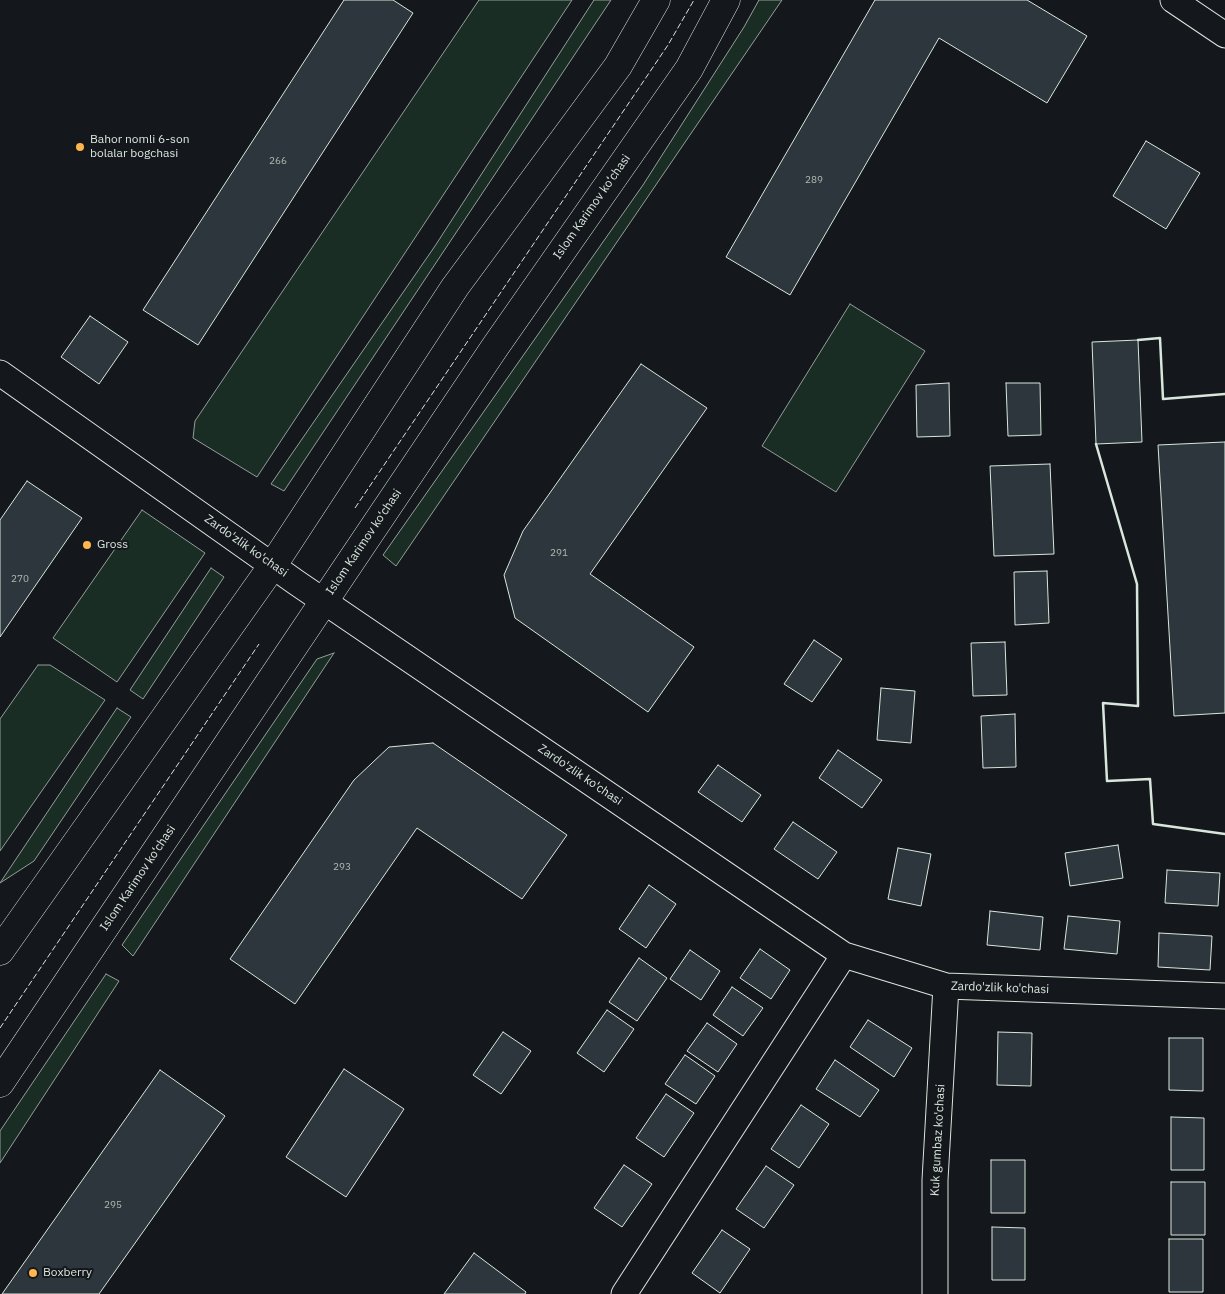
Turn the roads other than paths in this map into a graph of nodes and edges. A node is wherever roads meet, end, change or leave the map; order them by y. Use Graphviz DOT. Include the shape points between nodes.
graph roads {
  1 [pos="656,0"];
  2 [pos="726,0"];
  3 [pos="1173,0"];
  4 [pos="1225,35"];
  5 [pos="0,373"];
  6 [pos="273,566"];
  7 [pos="325,601"];
  8 [pos="0,951"];
  9 [pos="844,955"];
  10 [pos="946,986"];
  11 [pos="1225,996"];
  12 [pos="0,1083"];
  13 [pos="624,1294"];
  14 [pos="935,1294"];
  1 -- 6 [label="main road" via="618,66 455,287"];
  2 -- 7 [label="main road, Islom Karimov ko‘chasi" via="689,68 494,347"];
  3 -- 4 [label="street"];
  5 -- 6 [label="street, Zardo'zlik ko'chasi"];
  6 -- 7 [label="street, Zardo'zlik ko'chasi"];
  6 -- 8 [label="main road"];
  7 -- 9 [label="street, Zardo'zlik ko'chasi"];
  7 -- 12 [label="main road, Islom Karimov ko‘chasi"];
  9 -- 10 [label="street, Zardo'zlik ko'chasi"];
  9 -- 13 [label="street"];
  10 -- 11 [label="street, Zardo'zlik ko'chasi"];
  10 -- 14 [label="street, Kuk gumbaz ko'chasi" via="935,1180"];
}
